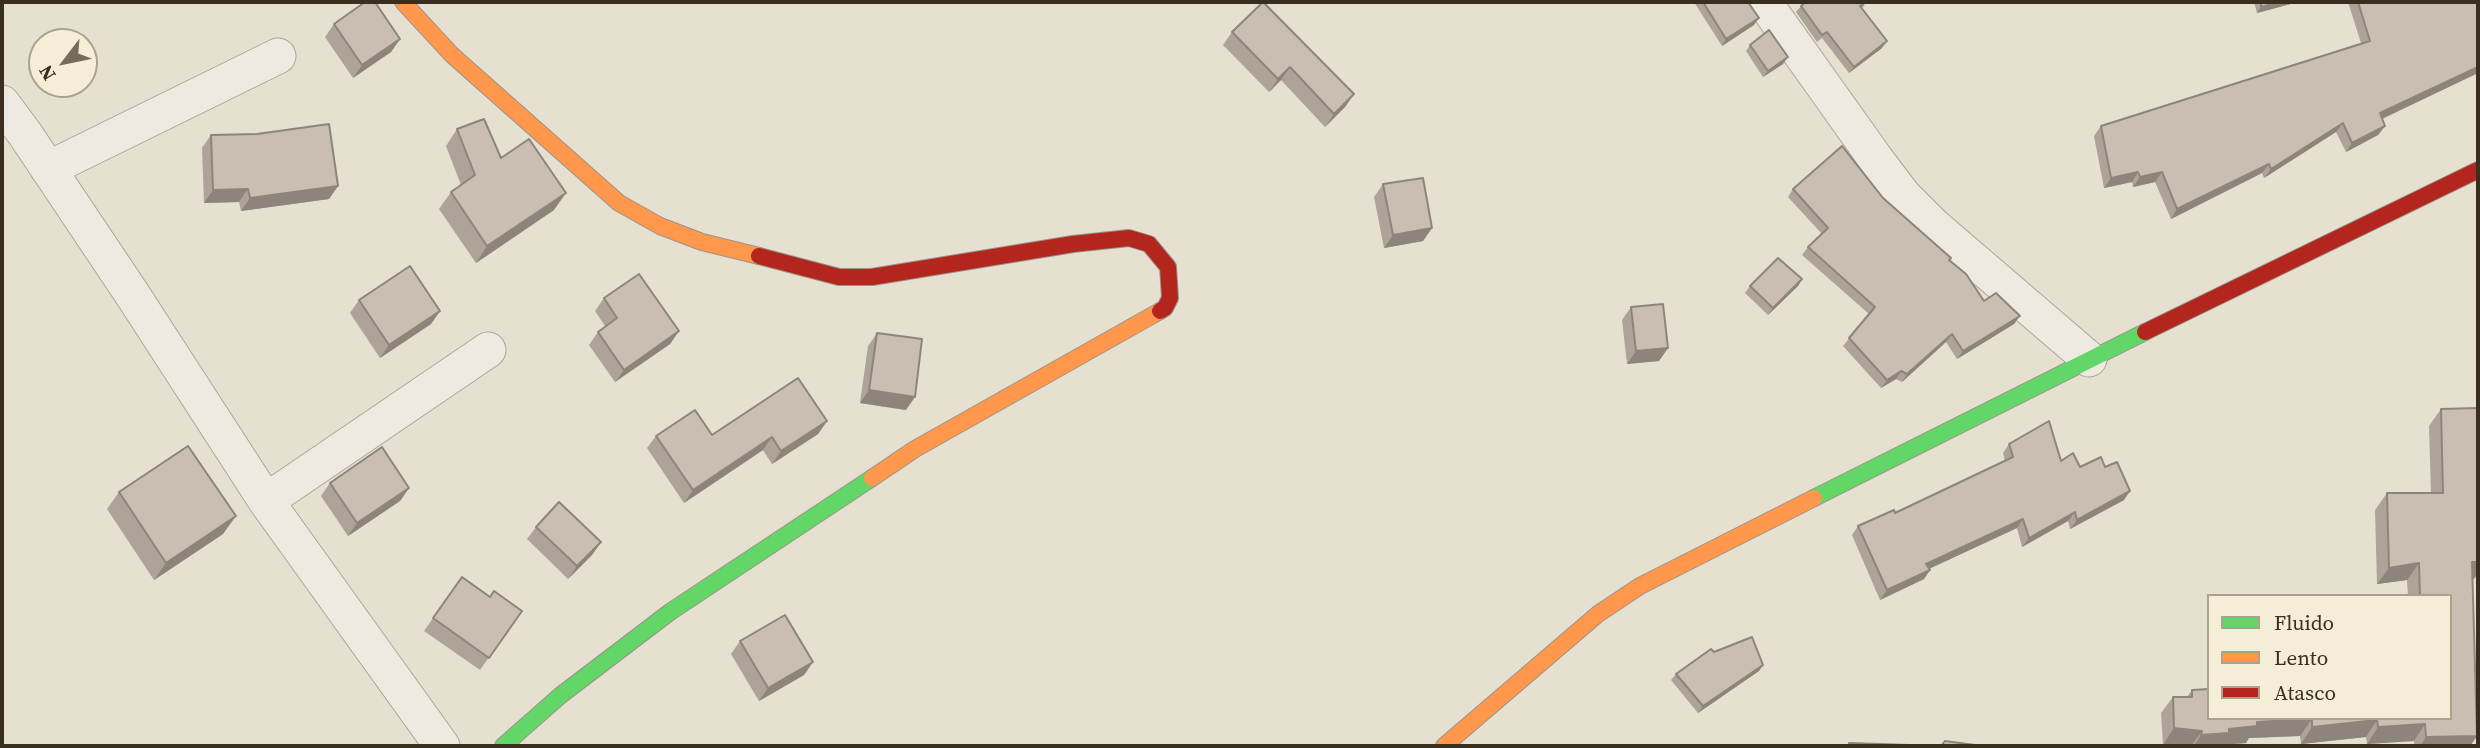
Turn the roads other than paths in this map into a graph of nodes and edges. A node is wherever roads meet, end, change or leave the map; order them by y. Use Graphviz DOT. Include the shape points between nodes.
graph roads {
  1 [pos="403,2"];
  2 [pos="1764,2"];
  3 [pos="278,56"];
  4 [pos="2,103"];
  5 [pos="48,169"];
  6 [pos="2478,170"];
  7 [pos="488,350"];
  8 [pos="2089,359"];
  9 [pos="266,502"];
  10 [pos="442,746"];
  11 [pos="503,746"];
  12 [pos="1444,746"];
  1 -- 11 [label="street" via="452,55 619,203 702,242 839,277 907,273 1073,244 1129,239 1149,244 1168,267 1170,298 1165,308 915,449 681,604 561,695"];
  2 -- 8 [label="street" via="1903,195"];
  3 -- 5 [label="street"];
  4 -- 5 [label="street"];
  5 -- 9 [label="street"];
  6 -- 8 [label="street"];
  7 -- 9 [label="street"];
  8 -- 12 [label="street" via="1640,586 1598,614"];
  9 -- 10 [label="street"];
}
